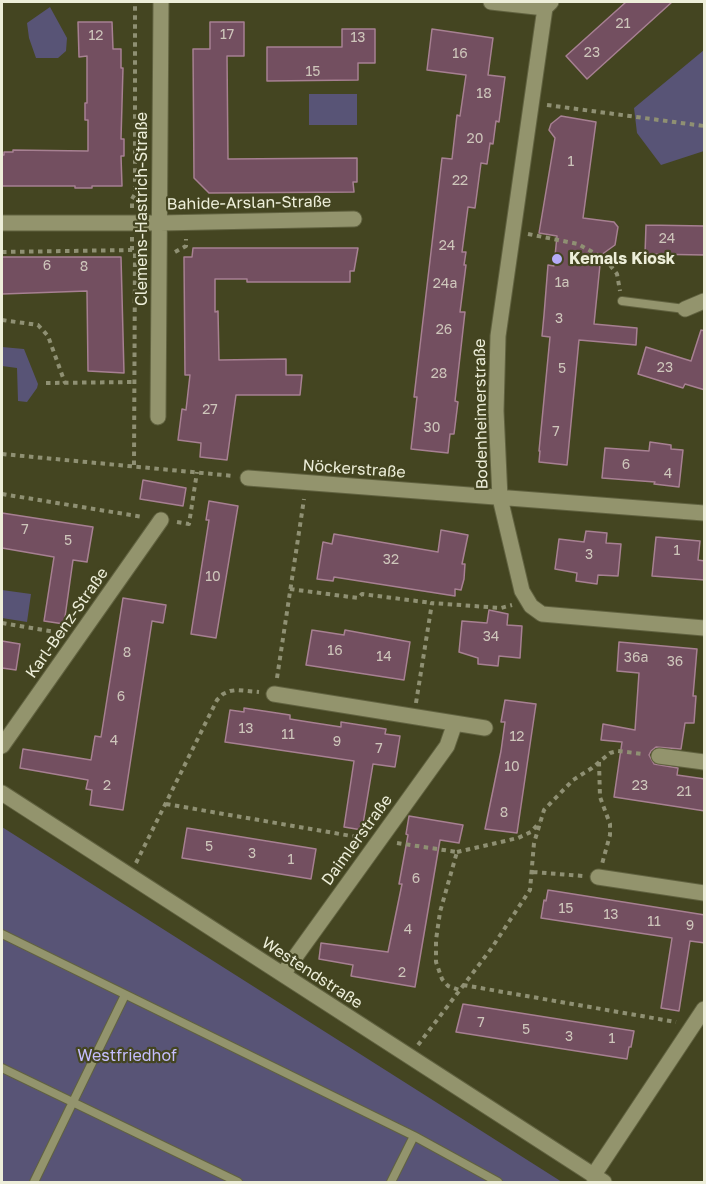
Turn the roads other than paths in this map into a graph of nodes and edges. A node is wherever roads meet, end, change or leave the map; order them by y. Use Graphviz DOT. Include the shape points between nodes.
graph roads {
  1 [pos="161,2"];
  2 [pos="491,2"];
  3 [pos="548,5"];
  4 [pos="354,219"];
  5 [pos="2,223"];
  6 [pos="160,223"];
  7 [pos="622,301"];
  8 [pos="705,301"];
  9 [pos="685,309"];
  10 [pos="158,417"];
  11 [pos="248,478"];
  12 [pos="500,498"];
  13 [pos="705,513"];
  14 [pos="161,520"];
  15 [pos="705,628"];
  16 [pos="274,694"];
  17 [pos="456,723"];
  18 [pos="485,728"];
  19 [pos="2,746"];
  20 [pos="659,756"];
  21 [pos="705,762"];
  22 [pos="2,793"];
  23 [pos="598,877"];
  24 [pos="705,893"];
  25 [pos="2,934"];
  26 [pos="283,974"];
  27 [pos="125,995"];
  28 [pos="705,1009"];
  29 [pos="2,1068"];
  30 [pos="72,1102"];
  31 [pos="414,1136"];
  32 [pos="598,1179"];
  33 [pos="492,1181"];
  34 [pos="34,1182"];
  35 [pos="238,1182"];
  36 [pos="391,1182"];
  1 -- 6 [label="street, Clemens-Hastrich-Straße"];
  2 -- 3 [label="street, Bodenheimerstraße"];
  3 -- 12 [label="street, Bodenheimerstraße" via="498,336"];
  4 -- 6 [label="street, Bahide-Arslan-Straße"];
  5 -- 6 [label="street, Bahide-Arslan-Straße"];
  6 -- 10 [label="street, Clemens-Hastrich-Straße"];
  7 -- 9 [label="lane"];
  8 -- 9 [label="street"];
  11 -- 12 [label="street, Nöckerstraße"];
  12 -- 13 [label="street, Nöckerstraße"];
  12 -- 15 [label="street, Bodenheimerstraße" via="522,591 531,606 542,614"];
  14 -- 19 [label="street, Karl-Benz-Straße"];
  16 -- 17 [label="street"];
  17 -- 18 [label="street"];
  17 -- 26 [label="street, Daimlerstraße" via="447,746"];
  20 -- 21 [label="street"];
  22 -- 26 [label="street, Westendstraße"];
  23 -- 24 [label="street"];
  25 -- 27 [label="lane"];
  26 -- 32 [label="street, Westendstraße"];
  27 -- 30 [label="lane"];
  27 -- 31 [label="lane"];
  28 -- 32 [label="street"];
  29 -- 30 [label="lane"];
  30 -- 34 [label="lane"];
  30 -- 35 [label="lane"];
  31 -- 33 [label="lane"];
  31 -- 36 [label="lane"];
}
